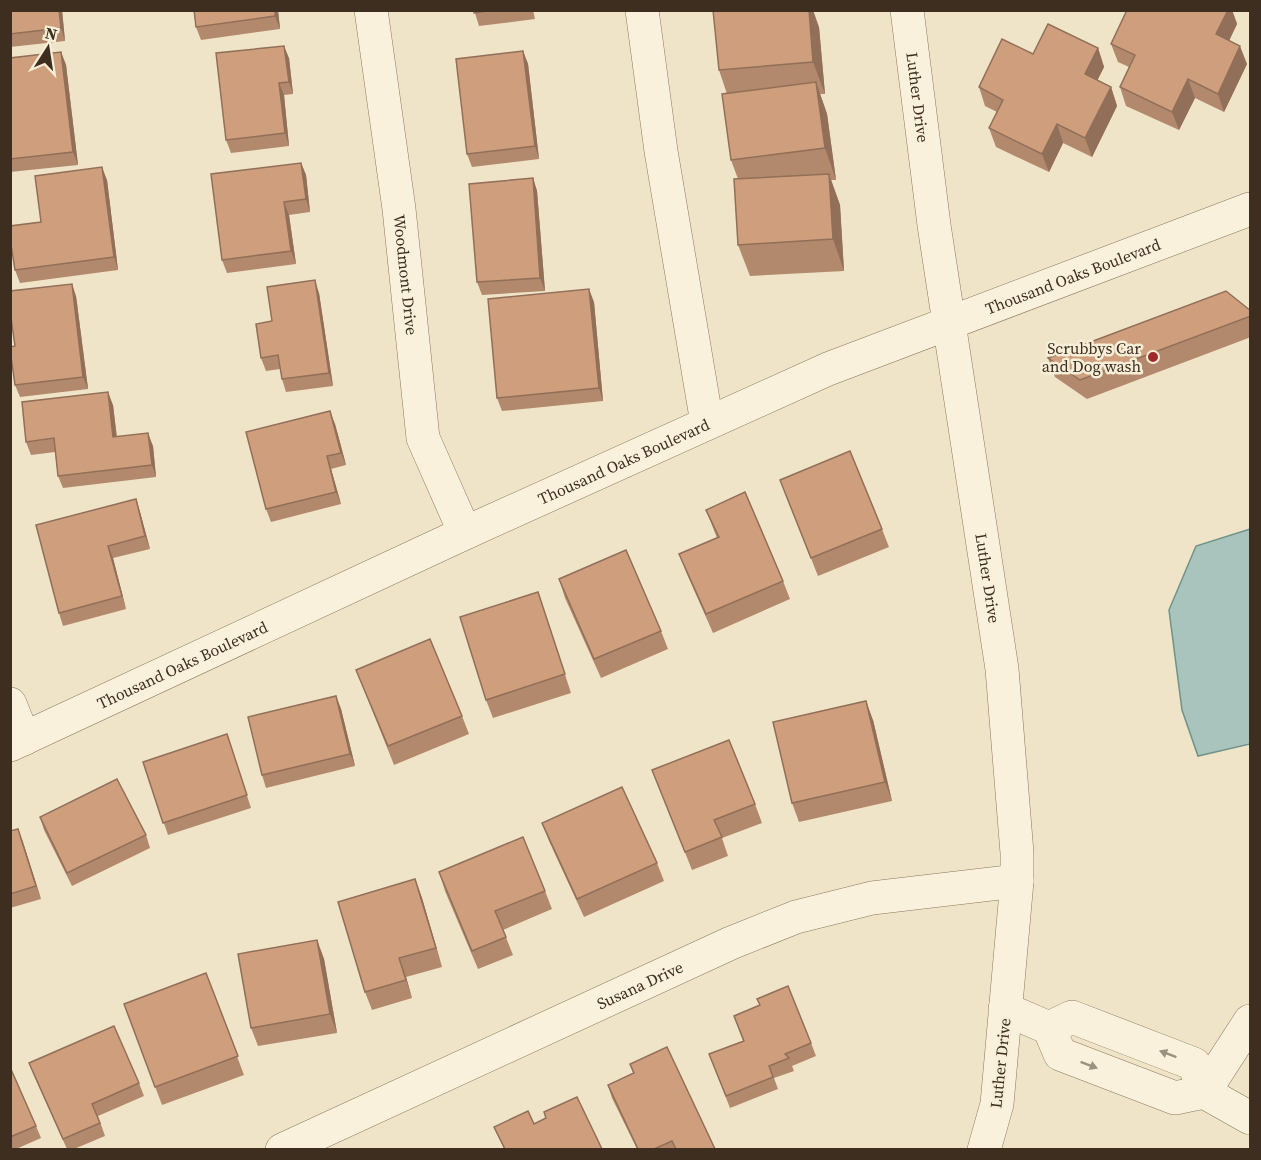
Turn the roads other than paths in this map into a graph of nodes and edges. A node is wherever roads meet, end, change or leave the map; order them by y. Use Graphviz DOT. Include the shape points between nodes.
graph roads {
  1 [pos="371,10"];
  2 [pos="642,10"];
  3 [pos="908,10"];
  4 [pos="1251,208"];
  5 [pos="950,321"];
  6 [pos="707,423"];
  7 [pos="465,533"];
  8 [pos="10,704"];
  9 [pos="17,742"];
  10 [pos="1017,880"];
  11 [pos="1005,1009"];
  12 [pos="1251,1021"];
  13 [pos="1204,1092"];
  14 [pos="1251,1118"];
  15 [pos="282,1149"];
  16 [pos="984,1149"];
  1 -- 7 [label="street, Woodmont Drive" via="399,209 423,438"];
  2 -- 6 [label="street" via="661,151"];
  3 -- 5 [label="street, Luther Drive" via="934,225"];
  4 -- 5 [label="street, Thousand Oaks Boulevard"];
  5 -- 6 [label="street, Thousand Oaks Boulevard"];
  5 -- 10 [label="street, Luther Drive" via="1002,669"];
  6 -- 7 [label="street, Thousand Oaks Boulevard"];
  7 -- 9 [label="street, Thousand Oaks Boulevard"];
  8 -- 9 [label="street"];
  10 -- 11 [label="street, Luther Drive"];
  10 -- 15 [label="street, Susana Drive" via="872,898 796,917 731,943"];
  11 -- 13 [label="street" via="1050,1028 1072,1017 1194,1064"];
  11 -- 16 [label="street, Luther Drive" via="997,1104"];
  12 -- 13 [label="street"];
  13 -- 14 [label="street"];
}
